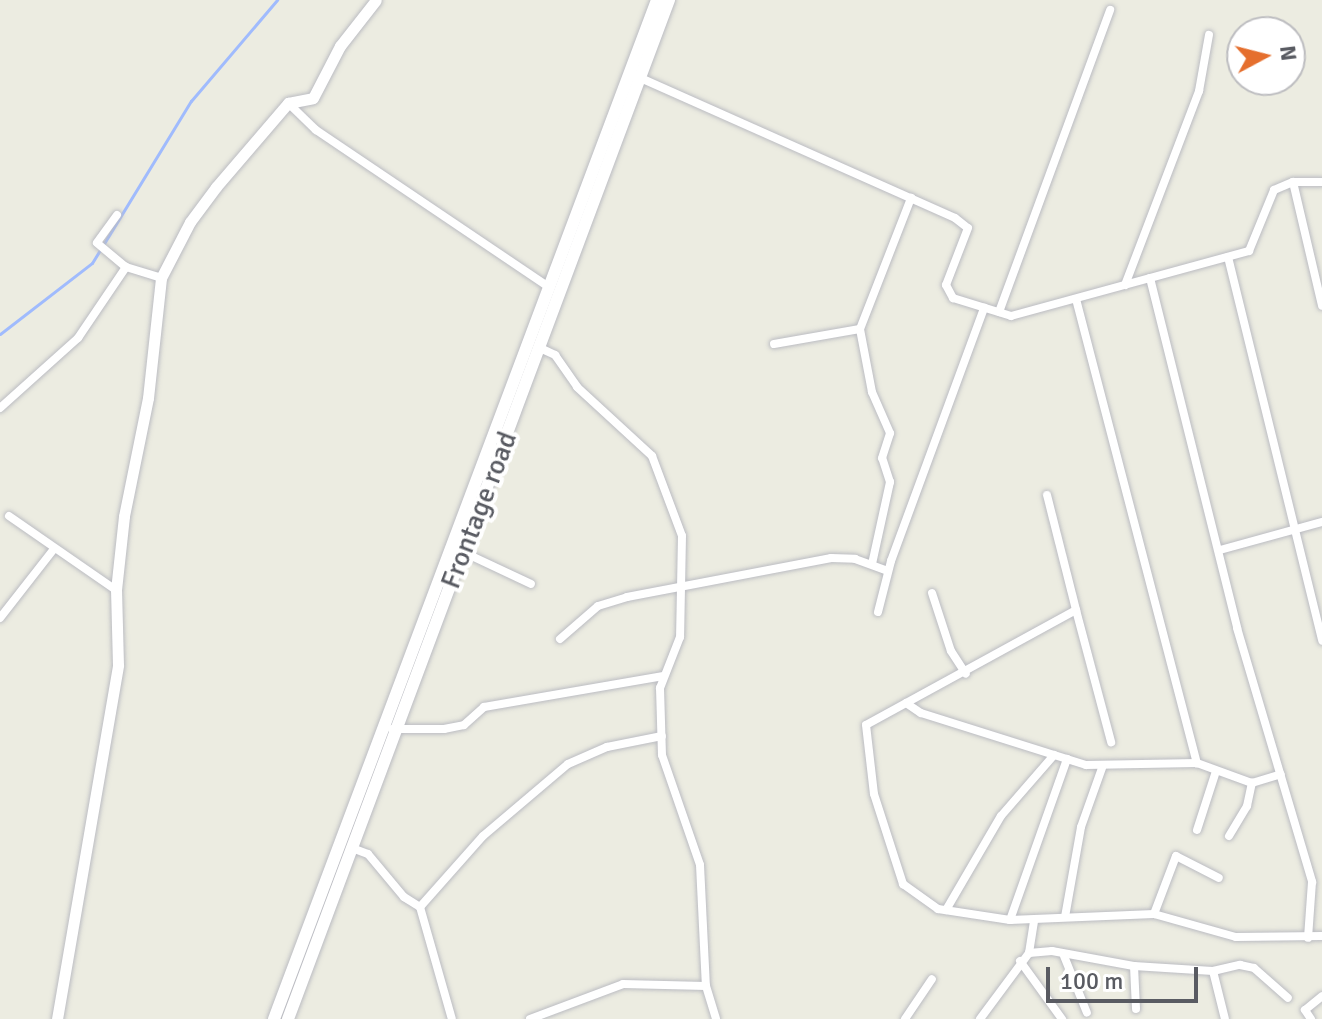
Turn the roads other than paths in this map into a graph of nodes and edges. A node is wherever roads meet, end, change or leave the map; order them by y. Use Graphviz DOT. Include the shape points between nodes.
graph roads {
  1 [pos="376,0"];
  2 [pos="657,0"];
  3 [pos="669,0"];
  4 [pos="1110,10"];
  5 [pos="1209,35"];
  6 [pos="634,75"];
  7 [pos="288,103"];
  8 [pos="1293,182"];
  9 [pos="1322,182"];
  10 [pos="911,198"];
  11 [pos="117,215"];
  12 [pos="1228,257"];
  13 [pos="126,267"];
  14 [pos="161,278"];
  15 [pos="1150,278"];
  16 [pos="546,285"];
  17 [pos="1125,285"];
  18 [pos="1076,299"];
  19 [pos="1322,306"];
  20 [pos="984,308"];
  21 [pos="999,312"];
  22 [pos="860,329"];
  23 [pos="774,344"];
  24 [pos="540,348"];
  25 [pos="0,408"];
  26 [pos="1047,495"];
  27 [pos="9,516"];
  28 [pos="1322,522"];
  29 [pos="1293,529"];
  30 [pos="54,549"];
  31 [pos="1220,550"];
  32 [pos="463,552"];
  33 [pos="872,564"];
  34 [pos="888,571"];
  35 [pos="531,584"];
  36 [pos="681,589"];
  37 [pos="116,590"];
  38 [pos="932,593"];
  39 [pos="1076,610"];
  40 [pos="878,612"];
  41 [pos="0,618"];
  42 [pos="560,639"];
  43 [pos="1322,641"];
  44 [pos="966,674"];
  45 [pos="663,676"];
  46 [pos="906,703"];
  47 [pos="390,729"];
  48 [pos="662,736"];
  49 [pos="1111,742"];
  50 [pos="1054,755"];
  51 [pos="1067,759"];
  52 [pos="1197,763"];
  53 [pos="1102,768"];
  54 [pos="1216,771"];
  55 [pos="1281,774"];
  56 [pos="1252,783"];
  57 [pos="1197,830"];
  58 [pos="1229,836"];
  59 [pos="352,848"];
  60 [pos="1219,878"];
  61 [pos="420,907"];
  62 [pos="946,910"];
  63 [pos="1154,914"];
  64 [pos="1065,917"];
  65 [pos="1010,920"];
  66 [pos="1034,921"];
  67 [pos="1322,936"];
  68 [pos="1308,938"];
  69 [pos="1029,953"];
  70 [pos="1064,956"];
  71 [pos="1020,961"];
  72 [pos="1134,966"];
  73 [pos="1213,971"];
  74 [pos="932,979"];
  75 [pos="706,986"];
  76 [pos="1322,996"];
  77 [pos="1288,998"];
  78 [pos="1136,1009"];
  79 [pos="1087,1013"];
  80 [pos="57,1019"];
  81 [pos="274,1019"];
  82 [pos="288,1019"];
  83 [pos="452,1019"];
  84 [pos="530,1019"];
  85 [pos="716,1019"];
  86 [pos="905,1019"];
  87 [pos="980,1019"];
  88 [pos="1062,1019"];
  89 [pos="1225,1019"];
  90 [pos="1311,1019"];
  1 -- 7 [label="street" via="340,46 313,98"];
  2 -- 6 [label="main road"];
  3 -- 6 [label="main road, Frontage road"];
  4 -- 21 [label="street"];
  5 -- 17 [label="street" via="1199,91"];
  6 -- 10 [label="street"];
  6 -- 16 [label="main road"];
  6 -- 24 [label="main road, Frontage road"];
  7 -- 14 [label="street" via="190,222"];
  7 -- 16 [label="street" via="316,130"];
  8 -- 9 [label="street"];
  8 -- 12 [label="street" via="1274,190 1249,251"];
  8 -- 19 [label="street"];
  10 -- 20 [label="street" via="968,228 946,285 953,298"];
  10 -- 22 [label="street"];
  11 -- 13 [label="street" via="97,243"];
  12 -- 15 [label="street"];
  12 -- 29 [label="street"];
  13 -- 14 [label="street"];
  13 -- 25 [label="street" via="78,338"];
  14 -- 37 [label="street" via="148,398 124,516"];
  15 -- 17 [label="street"];
  15 -- 31 [label="street"];
  16 -- 47 [label="main road"];
  17 -- 18 [label="street"];
  18 -- 21 [label="street" via="1011,316"];
  18 -- 52 [label="street"];
  20 -- 21 [label="street"];
  20 -- 34 [label="street"];
  22 -- 23 [label="street"];
  22 -- 33 [label="street" via="872,392 890,433 882,458 890,482"];
  24 -- 32 [label="main road, Frontage road"];
  24 -- 36 [label="street" via="555,355 577,387 652,456 682,536"];
  26 -- 39 [label="street"];
  27 -- 30 [label="street"];
  28 -- 29 [label="street"];
  29 -- 31 [label="street"];
  29 -- 43 [label="street"];
  30 -- 37 [label="street"];
  30 -- 41 [label="street"];
  31 -- 55 [label="street" via="1252,685"];
  32 -- 35 [label="street"];
  32 -- 47 [label="main road, Frontage road"];
  33 -- 34 [label="street"];
  33 -- 36 [label="street" via="831,558"];
  34 -- 40 [label="street"];
  36 -- 42 [label="street" via="598,606"];
  36 -- 45 [label="street" via="680,637"];
  37 -- 80 [label="street" via="118,665"];
  38 -- 44 [label="street" via="951,651"];
  39 -- 44 [label="street"];
  39 -- 49 [label="street"];
  44 -- 46 [label="street"];
  45 -- 47 [label="street" via="484,707 464,725 444,729"];
  45 -- 48 [label="street"];
  46 -- 50 [label="street" via="921,713"];
  46 -- 62 [label="street" via="866,725 874,794 903,884 920,900"];
  47 -- 59 [label="main road, Frontage road"];
  47 -- 81 [label="main road"];
  48 -- 61 [label="street" via="607,747 568,764 483,836"];
  48 -- 75 [label="street" via="678,813 700,865"];
  50 -- 51 [label="street"];
  50 -- 62 [label="street" via="1001,816"];
  51 -- 53 [label="street"];
  51 -- 65 [label="street"];
  52 -- 53 [label="street"];
  52 -- 54 [label="street"];
  53 -- 64 [label="street" via="1081,827"];
  54 -- 56 [label="street"];
  54 -- 57 [label="street"];
  55 -- 56 [label="street"];
  55 -- 68 [label="street" via="1312,882"];
  56 -- 58 [label="street" via="1247,806"];
  59 -- 61 [label="street" via="368,854 404,897"];
  59 -- 82 [label="main road, Frontage road"];
  60 -- 63 [label="street" via="1176,856"];
  61 -- 83 [label="street"];
  62 -- 65 [label="street"];
  63 -- 64 [label="street"];
  63 -- 68 [label="street" via="1236,937"];
  64 -- 66 [label="street"];
  65 -- 66 [label="street"];
  66 -- 69 [label="street"];
  67 -- 68 [label="street"];
  69 -- 70 [label="street"];
  69 -- 71 [label="street"];
  70 -- 72 [label="street"];
  70 -- 79 [label="street"];
  71 -- 87 [label="street"];
  71 -- 88 [label="street"];
  72 -- 73 [label="street"];
  72 -- 78 [label="street"];
  73 -- 77 [label="street" via="1240,965 1254,968"];
  73 -- 89 [label="street"];
  74 -- 86 [label="street"];
  75 -- 84 [label="street" via="623,984"];
  75 -- 85 [label="street"];
  76 -- 90 [label="street" via="1305,1010"];
}
